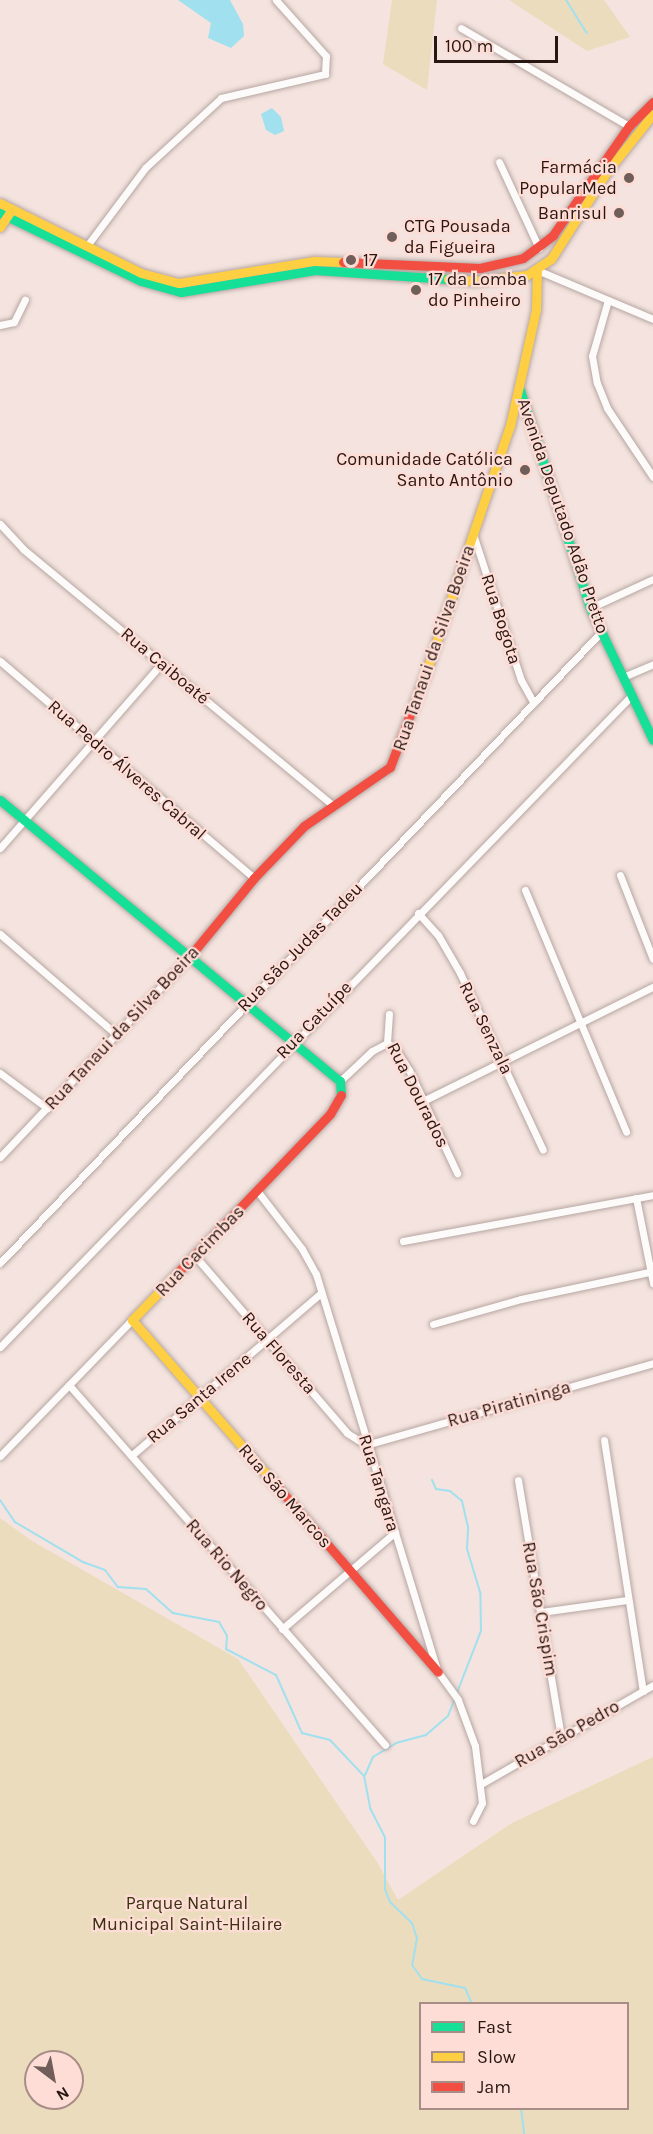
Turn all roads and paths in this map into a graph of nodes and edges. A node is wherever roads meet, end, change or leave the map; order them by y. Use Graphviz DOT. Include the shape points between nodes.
graph roads {
  1 [pos="276,0"];
  2 [pos="461,28"];
  3 [pos="653,102"];
  4 [pos="653,114"];
  5 [pos="629,126"];
  6 [pos="499,162"];
  7 [pos="0,203"];
  8 [pos="7,212"];
  9 [pos="0,227"];
  10 [pos="86,247"];
  11 [pos="539,248"];
  12 [pos="523,258"];
  13 [pos="551,259"];
  14 [pos="537,270"];
  15 [pos="527,275"];
  16 [pos="25,299"];
  17 [pos="608,300"];
  18 [pos="653,319"];
  19 [pos="0,325"];
  20 [pos="520,390"];
  21 [pos="653,477"];
  22 [pos="0,525"];
  23 [pos="473,534"];
  24 [pos="653,579"];
  25 [pos="590,608"];
  26 [pos="601,632"];
  27 [pos="0,661"];
  28 [pos="162,663"];
  29 [pos="653,663"];
  30 [pos="623,677"];
  31 [pos="631,696"];
  32 [pos="533,702"];
  33 [pos="650,726"];
  34 [pos="92,740"];
  35 [pos="653,740"];
  36 [pos="0,800"];
  37 [pos="332,805"];
  38 [pos="24,820"];
  39 [pos="0,848"];
  40 [pos="621,875"];
  41 [pos="254,878"];
  42 [pos="525,890"];
  43 [pos="418,913"];
  44 [pos="0,934"];
  45 [pos="190,956"];
  46 [pos="653,959"];
  47 [pos="653,987"];
  48 [pos="247,1004"];
  49 [pos="389,1014"];
  50 [pos="580,1021"];
  51 [pos="117,1035"];
  52 [pos="293,1042"];
  53 [pos="387,1043"];
  54 [pos="502,1061"];
  55 [pos="0,1072"];
  56 [pos="340,1081"];
  57 [pos="423,1101"];
  58 [pos="47,1108"];
  59 [pos="626,1132"];
  60 [pos="543,1150"];
  61 [pos="0,1157"];
  62 [pos="457,1173"];
  63 [pos="258,1192"];
  64 [pos="653,1195"];
  65 [pos="636,1198"];
  66 [pos="403,1241"];
  67 [pos="195,1256"];
  68 [pos="0,1263"];
  69 [pos="649,1272"];
  70 [pos="653,1283"];
  71 [pos="321,1293"];
  72 [pos="132,1320"];
  73 [pos="433,1324"];
  74 [pos="267,1339"];
  75 [pos="0,1347"];
  76 [pos="653,1363"];
  77 [pos="69,1385"];
  78 [pos="199,1398"];
  79 [pos="604,1440"];
  80 [pos="366,1445"];
  81 [pos="132,1455"];
  82 [pos="0,1456"];
  83 [pos="518,1480"];
  84 [pos="395,1532"];
  85 [pos="349,1570"];
  86 [pos="627,1600"];
  87 [pos="542,1612"];
  88 [pos="282,1629"];
  89 [pos="438,1672"];
  90 [pos="653,1685"];
  91 [pos="643,1691"];
  92 [pos="561,1738"];
  93 [pos="384,1745"];
  94 [pos="481,1784"];
  95 [pos="473,1821"];
  1 -- 10 [label="street" via="326,56 325,74 221,98 145,168"];
  2 -- 5 [label="street"];
  3 -- 5 [label="street"];
  4 -- 13 [label="street" via="606,173"];
  5 -- 11 [label="street" via="553,235"];
  6 -- 11 [label="street"];
  7 -- 8 [label="street"];
  8 -- 9 [label="street"];
  8 -- 10 [label="street"];
  8 -- 15 [label="street" via="141,281 181,292 315,270 474,280"];
  10 -- 12 [label="street" via="141,273 179,283 314,261 480,268"];
  11 -- 12 [label="street"];
  11 -- 13 [label="street"];
  12 -- 15 [label="street"];
  13 -- 14 [label="street"];
  14 -- 15 [label="street"];
  14 -- 17 [label="street"];
  14 -- 20 [label="street, Rua Tanaui da Silva Boeira" via="536,310"];
  16 -- 19 [label="street" via="14,322"];
  17 -- 18 [label="street"];
  17 -- 21 [label="street" via="592,356 597,382 607,408"];
  20 -- 23 [label="street, Rua Tanaui da Silva Boeira"];
  20 -- 25 [label="street, Avenida Deputado Adão Pretto"];
  22 -- 28 [label="street, Rua Caiboaté" via="23,549"];
  23 -- 32 [label="street, Rua Bogota" via="521,680"];
  23 -- 37 [label="street, Rua Tanaui da Silva Boeira" via="398,754 390,767"];
  24 -- 25 [label="street"];
  25 -- 26 [label="street, Avenida Deputado Adão Pretto"];
  26 -- 30 [label="street, Avenida Deputado Adão Pretto"];
  26 -- 32 [label="street, Rua São Judas Tadeu"];
  27 -- 34 [label="street, Rua Pedro Álveres Cabral"];
  28 -- 34 [label="street"];
  28 -- 37 [label="street, Rua Caiboaté"];
  29 -- 30 [label="street"];
  30 -- 31 [label="street, Avenida Deputado Adão Pretto"];
  31 -- 33 [label="street, Avenida Deputado Adão Pretto"];
  31 -- 43 [label="street, Rua Catuípe"];
  32 -- 48 [label="street, Rua São Judas Tadeu"];
  33 -- 35 [label="street, Avenida Deputado Adão Pretto"];
  34 -- 38 [label="street"];
  34 -- 41 [label="street, Rua Pedro Álveres Cabral"];
  36 -- 38 [label="street"];
  37 -- 41 [label="street, Rua Tanaui da Silva Boeira" via="304,826"];
  38 -- 39 [label="street"];
  38 -- 45 [label="street"];
  40 -- 46 [label="street"];
  41 -- 45 [label="street, Rua Tanaui da Silva Boeira"];
  42 -- 50 [label="street"];
  43 -- 52 [label="street, Rua Catuípe"];
  43 -- 54 [label="street, Rua Senzala" via="438,935 460,973"];
  44 -- 51 [label="street"];
  45 -- 48 [label="street"];
  45 -- 51 [label="street, Rua Tanaui da Silva Boeira"];
  47 -- 50 [label="street"];
  48 -- 52 [label="street"];
  48 -- 68 [label="street, Rua São Judas Tadeu"];
  49 -- 53 [label="street, Rua Dourados"];
  50 -- 54 [label="street"];
  50 -- 59 [label="street"];
  51 -- 58 [label="street, Rua Tanaui da Silva Boeira"];
  52 -- 56 [label="street"];
  52 -- 75 [label="street, Rua Catuípe"];
  53 -- 56 [label="street" via="372,1051"];
  53 -- 57 [label="street, Rua Dourados" via="395,1048 409,1070"];
  54 -- 57 [label="street"];
  54 -- 60 [label="street, Rua Senzala"];
  55 -- 58 [label="street"];
  56 -- 63 [label="street, Rua Cacimbas" via="340,1096 330,1114"];
  57 -- 62 [label="street, Rua Dourados"];
  58 -- 61 [label="street, Rua Tanaui da Silva Boeira"];
  63 -- 67 [label="street, Rua Cacimbas"];
  63 -- 71 [label="street, Rua Tangara" via="302,1248"];
  64 -- 65 [label="street"];
  65 -- 66 [label="street"];
  65 -- 69 [label="street"];
  67 -- 72 [label="street, Rua Cacimbas"];
  67 -- 74 [label="street, Rua Floresta"];
  69 -- 70 [label="street"];
  69 -- 73 [label="street" via="522,1299"];
  71 -- 74 [label="street, Rua Santa Irene"];
  71 -- 80 [label="street, Rua Tangara"];
  72 -- 77 [label="street, Rua Cacimbas"];
  72 -- 78 [label="street, Rua São Marcos"];
  74 -- 78 [label="street, Rua Santa Irene"];
  74 -- 80 [label="street, Rua Floresta" via="348,1432"];
  76 -- 80 [label="street, Rua Piratininga"];
  77 -- 81 [label="street, Rua Rio Negro"];
  77 -- 82 [label="street, Rua Cacimbas"];
  78 -- 81 [label="street, Rua Santa Irene"];
  78 -- 85 [label="street, Rua São Marcos"];
  79 -- 86 [label="street"];
  80 -- 84 [label="street, Rua Tangara"];
  81 -- 88 [label="street, Rua Rio Negro"];
  83 -- 87 [label="street, Rua São Crispim"];
  84 -- 85 [label="street"];
  84 -- 89 [label="street, Rua Tangara"];
  85 -- 88 [label="street"];
  85 -- 89 [label="street, Rua São Marcos"];
  86 -- 87 [label="street"];
  86 -- 91 [label="street"];
  87 -- 92 [label="street, Rua São Crispim"];
  88 -- 93 [label="street, Rua Rio Negro"];
  89 -- 94 [label="street, Rua Tangara" via="458,1700 475,1746"];
  90 -- 91 [label="street, Rua São Pedro"];
  91 -- 92 [label="street, Rua São Pedro"];
  92 -- 94 [label="street, Rua São Pedro"];
  94 -- 95 [label="street, Rua Tangara" via="482,1803"];
}
